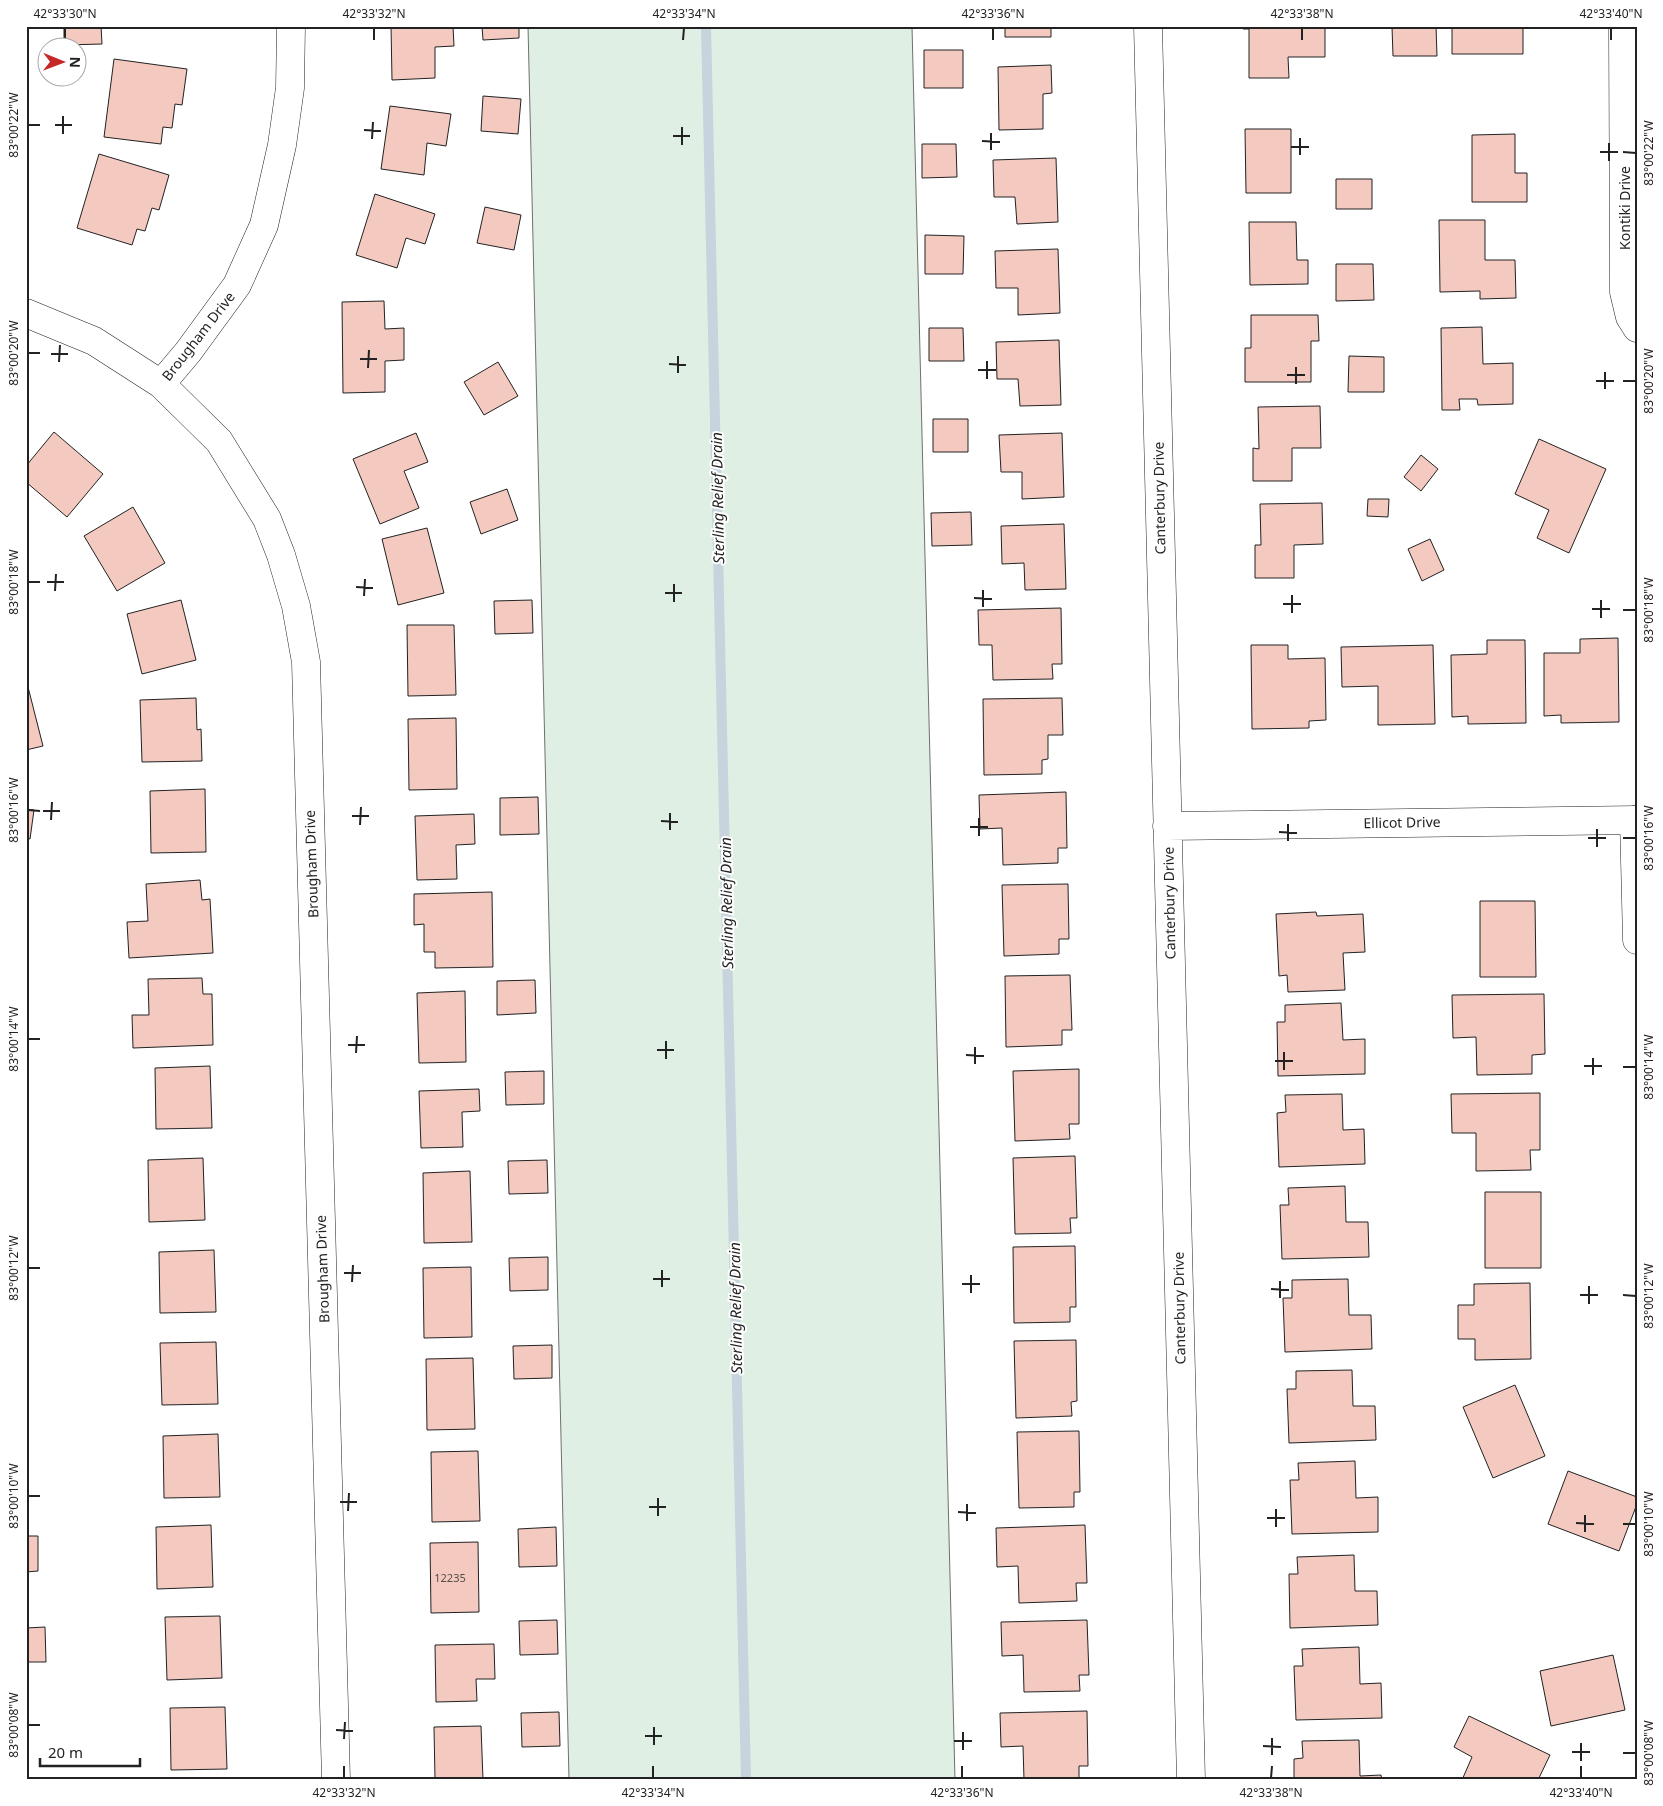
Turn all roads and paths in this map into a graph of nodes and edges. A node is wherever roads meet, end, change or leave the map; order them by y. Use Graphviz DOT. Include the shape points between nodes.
graph roads {
  1 [pos="291,26"];
  2 [pos="1148,26"];
  3 [pos="1623,26"];
  4 [pos="26,313"];
  5 [pos="1637,328"];
  6 [pos="161,384"];
  7 [pos="1635,820"];
  8 [pos="1167,826"];
  9 [pos="1637,940"];
  10 [pos="336,1780"];
  11 [pos="1191,1780"];
  1 -- 6 [label="street, Brougham Drive" via="290,88 282,145 264,225 237,285"];
  2 -- 8 [label="street, Canterbury Drive"];
  3 -- 5 [label="street, Kontiki Drive" via="1624,292 1630,317"];
  4 -- 6 [label="street" via="94,341"];
  6 -- 10 [label="street, Brougham Drive" via="218,441 267,519 296,606 306,662"];
  7 -- 8 [label="street, Ellicot Drive"];
  7 -- 9 [label="street"];
  8 -- 11 [label="street, Canterbury Drive"];
}
